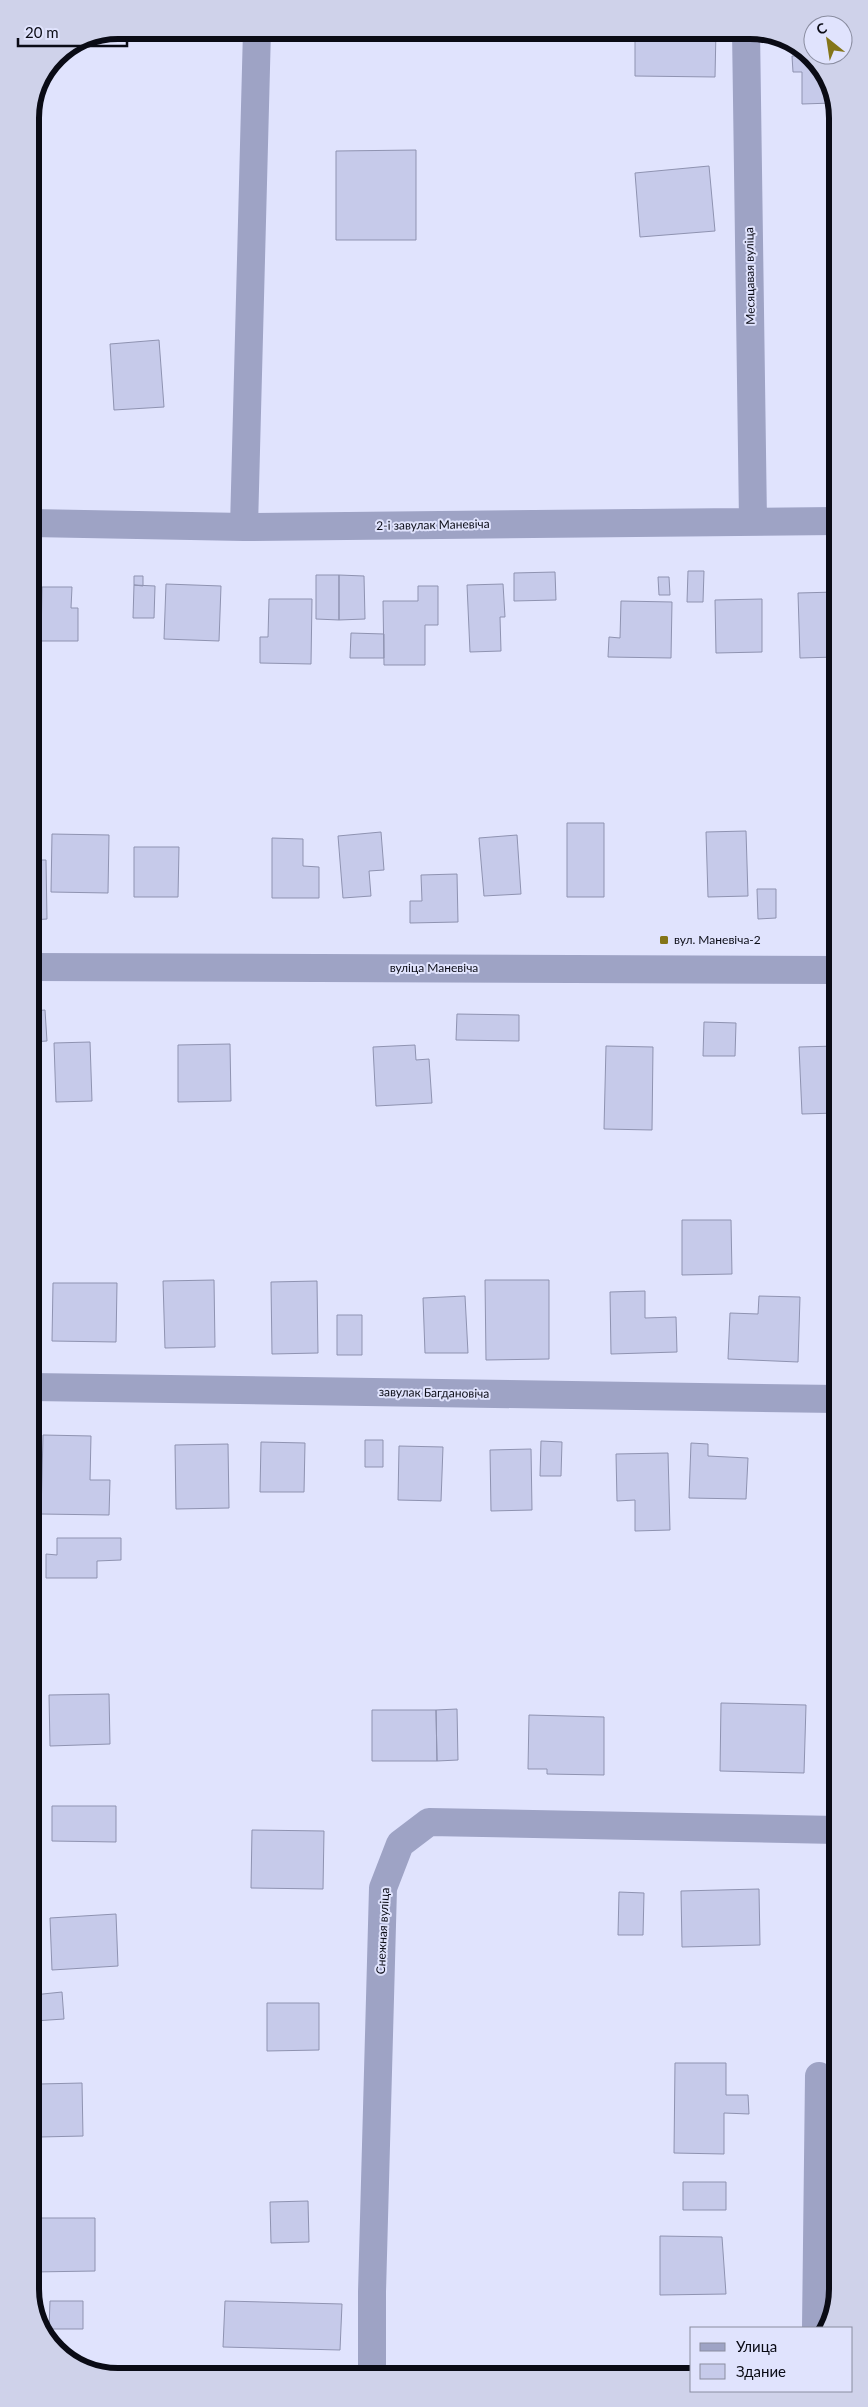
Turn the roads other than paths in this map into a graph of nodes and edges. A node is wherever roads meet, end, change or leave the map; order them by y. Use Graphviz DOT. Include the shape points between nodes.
graph roads {
  1 [pos="257,39"];
  2 [pos="746,39"];
  3 [pos="829,521"];
  4 [pos="39,522"];
  5 [pos="753,522"];
  6 [pos="244,527"];
  7 [pos="39,967"];
  8 [pos="829,970"];
  9 [pos="39,1387"];
  10 [pos="829,1399"];
  11 [pos="829,1830"];
  12 [pos="819,2076"];
  13 [pos="816,2327"];
  14 [pos="372,2368"];
  1 -- 6 [label="street"];
  2 -- 5 [label="street, Месяцавая вуліца"];
  3 -- 5 [label="street, 2-і завулак Маневіча"];
  4 -- 6 [label="street, 2-і завулак Маневіча"];
  5 -- 6 [label="street, 2-і завулак Маневіча"];
  7 -- 8 [label="street, вуліца Маневіча"];
  9 -- 10 [label="street, завулак Багдановіча"];
  11 -- 14 [label="street, Снежная вуліца" via="429,1822 400,1844 383,1888"];
  12 -- 13 [label="street"];
}
